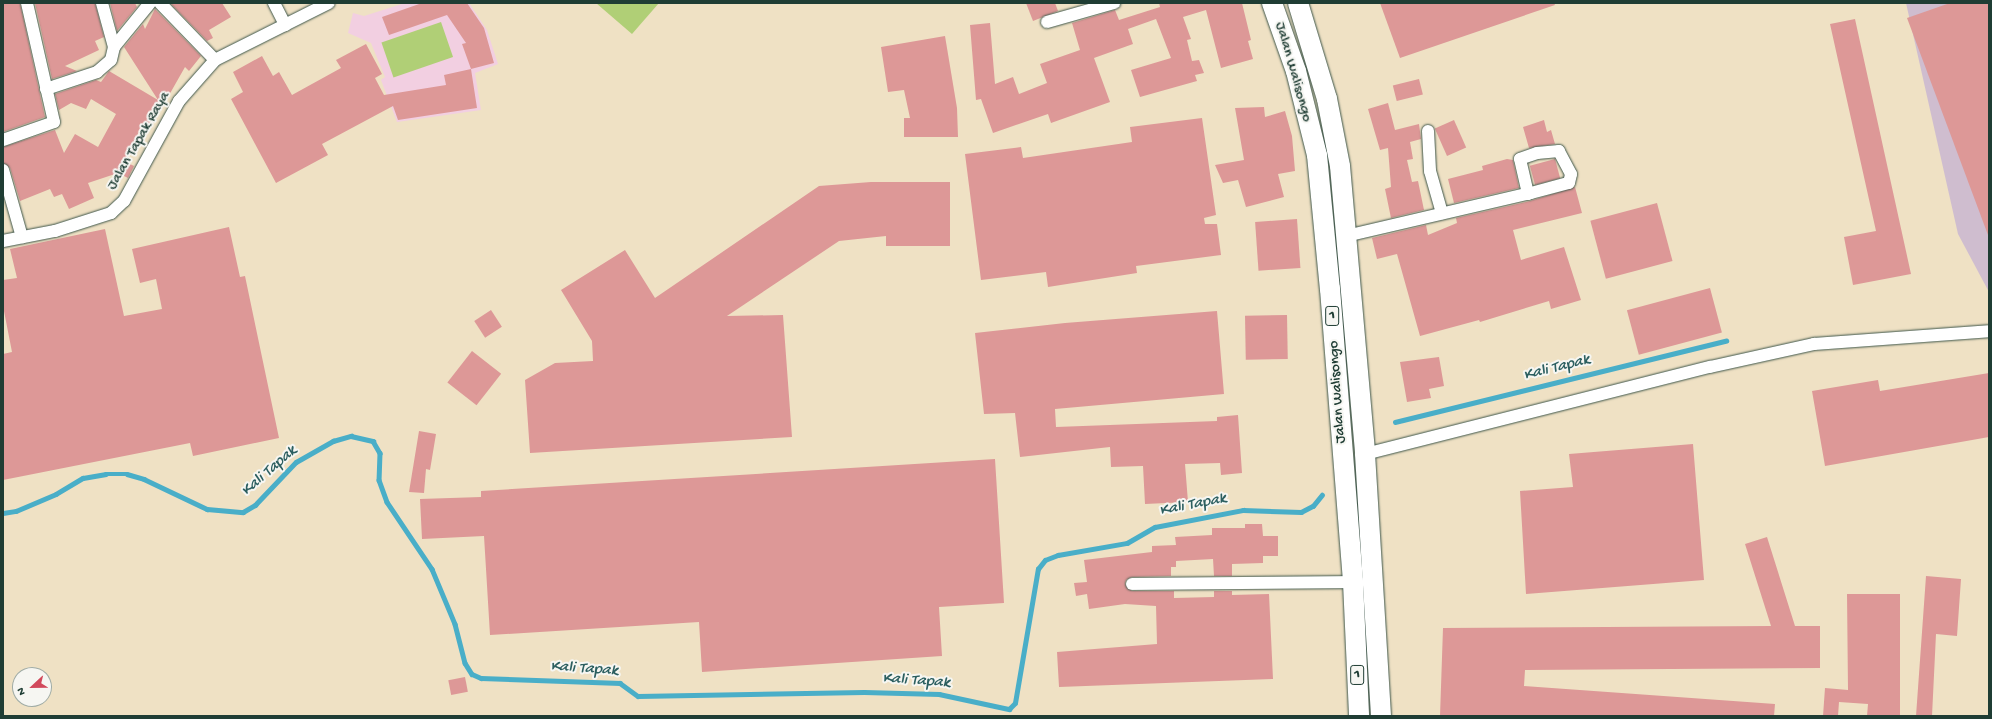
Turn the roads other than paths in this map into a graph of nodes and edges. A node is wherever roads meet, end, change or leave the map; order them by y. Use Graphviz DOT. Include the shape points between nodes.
graph roads {
  1 [pos="27,3"];
  2 [pos="102,3"];
  3 [pos="150,3"];
  4 [pos="160,3"];
  5 [pos="274,3"];
  6 [pos="329,3"];
  7 [pos="1114,3"];
  8 [pos="1272,3"];
  9 [pos="1298,3"];
  10 [pos="1047,22"];
  11 [pos="285,25"];
  12 [pos="114,47"];
  13 [pos="215,60"];
  14 [pos="46,89"];
  15 [pos="1428,131"];
  16 [pos="3,140"];
  17 [pos="3,170"];
  18 [pos="1528,194"];
  19 [pos="1442,213"];
  20 [pos="1346,236"];
  21 [pos="22,237"];
  22 [pos="3,241"];
  23 [pos="1989,331"];
  24 [pos="1365,454"];
  25 [pos="1353,582"];
  26 [pos="1132,584"];
  27 [pos="1359,716"];
  28 [pos="1381,716"];
  1 -- 14 [label="street"];
  2 -- 12 [label="street"];
  3 -- 12 [label="street"];
  4 -- 13 [label="street"];
  5 -- 11 [label="street"];
  6 -- 11 [label="street, Jalan Tapak Raya"];
  7 -- 10 [label="street"];
  8 -- 25 [label="highway, Jalan Walisongo / 1" via="1296,71 1317,155"];
  9 -- 20 [label="highway, Jalan Walisongo / 1" via="1327,99 1340,166"];
  11 -- 13 [label="street, Jalan Tapak Raya"];
  12 -- 14 [label="street" via="111,60 104,67"];
  13 -- 21 [label="street, Jalan Tapak Raya" via="179,101 148,160 120,205 111,213 92,220"];
  14 -- 16 [label="street" via="54,122"];
  15 -- 19 [label="street" via="1430,171"];
  17 -- 21 [label="street"];
  18 -- 18 [label="street" via="1570,183 1571,174 1565,157 1559,151 1537,153 1521,158"];
  18 -- 19 [label="street"];
  19 -- 20 [label="street"];
  20 -- 24 [label="highway, Jalan Walisongo / 1"];
  21 -- 22 [label="street, Jalan Tapak Raya"];
  23 -- 24 [label="street" via="1814,344 1710,367"];
  24 -- 28 [label="highway, Jalan Walisongo / 1"];
  25 -- 26 [label="street"];
  25 -- 27 [label="highway, Jalan Walisongo / 1"];
}
